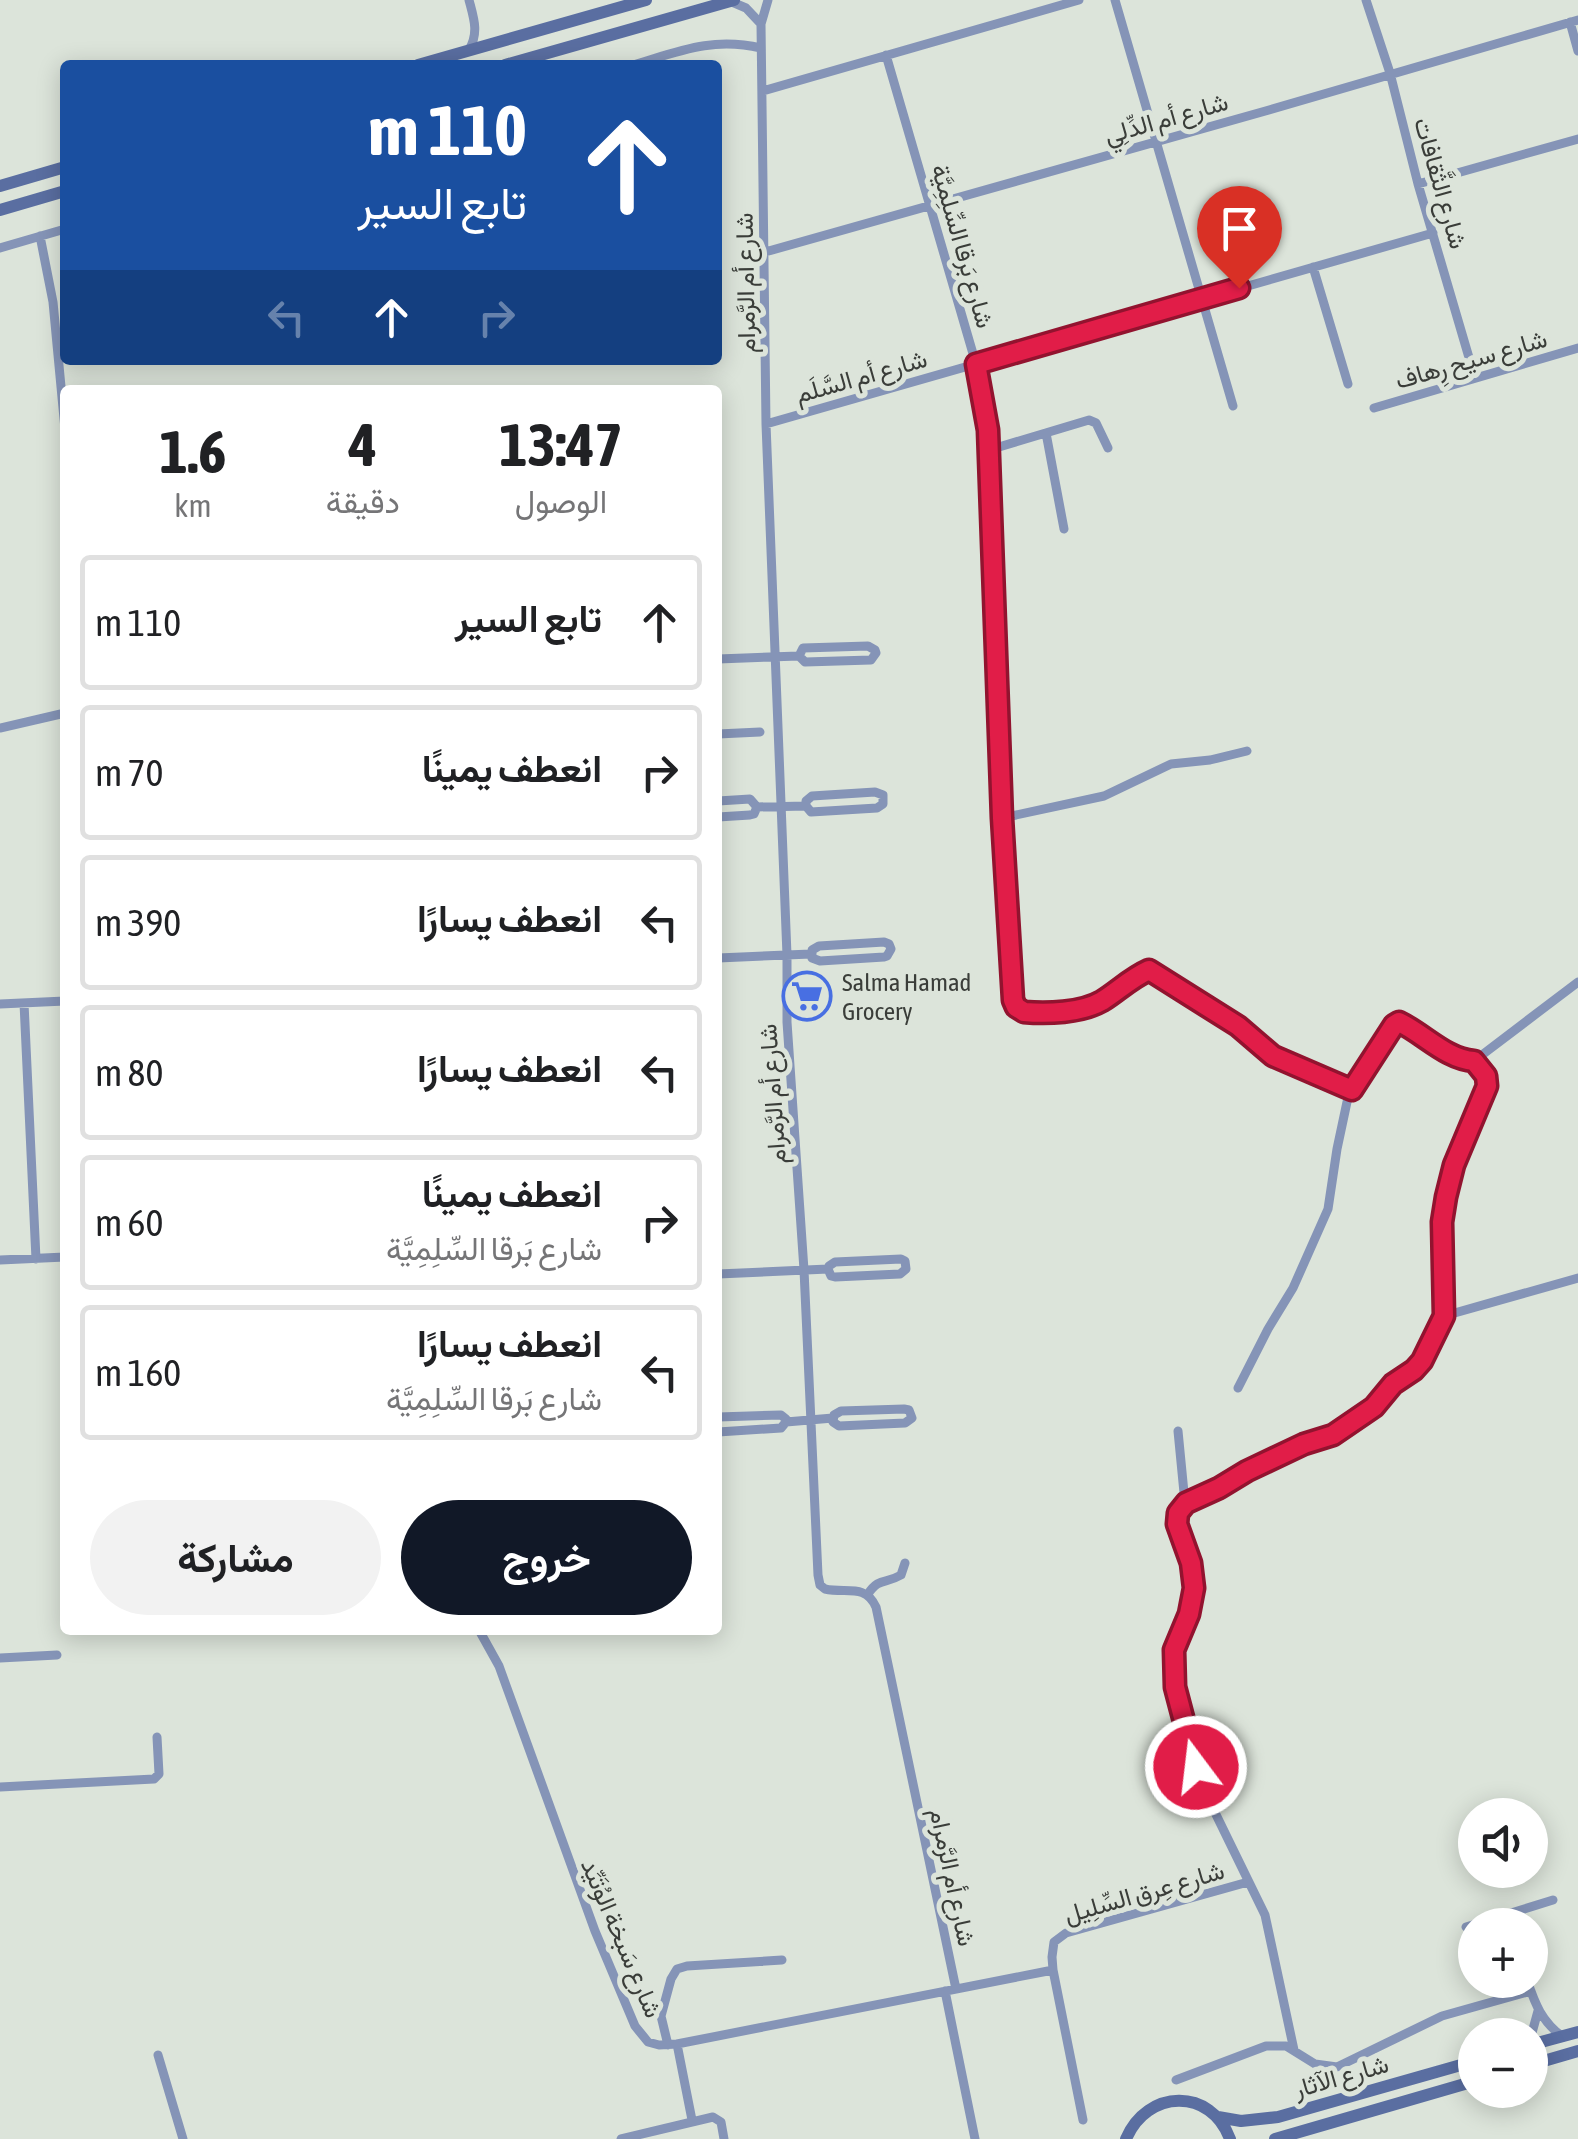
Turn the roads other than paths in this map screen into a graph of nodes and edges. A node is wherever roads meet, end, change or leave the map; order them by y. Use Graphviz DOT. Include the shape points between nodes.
graph roads {
  1 [pos="469,0"];
  2 [pos="646,0"];
  3 [pos="768,0"];
  4 [pos="1079,0"];
  5 [pos="1115,0"];
  6 [pos="1366,0"];
  7 [pos="732,1"];
  8 [pos="1574,21"];
  9 [pos="476,24"];
  10 [pos="761,24"];
  11 [pos="498,42"];
  12 [pos="761,48"];
  13 [pos="469,50"];
  14 [pos="1578,51"];
  15 [pos="886,56"];
  16 [pos="435,60"];
  17 [pos="523,60"];
  18 [pos="651,60"];
  19 [pos="1390,73"];
  20 [pos="762,91"];
  21 [pos="1578,139"];
  22 [pos="1156,142"];
  23 [pos="60,168"];
  24 [pos="1418,184"];
  25 [pos="0,186"];
  26 [pos="60,192"];
  27 [pos="930,206"];
  28 [pos="0,210"];
  29 [pos="60,230"];
  30 [pos="1433,232"];
  31 [pos="40,236"];
  32 [pos="0,248"];
  33 [pos="764,252"];
  34 [pos="1313,266"];
  35 [pos="1202,299"];
  36 [pos="60,301"];
  37 [pos="53,302"];
  38 [pos="1578,348"];
  39 [pos="976,364"];
  40 [pos="1476,378"];
  41 [pos="1348,384"];
  42 [pos="61,385"];
  43 [pos="1233,406"];
  44 [pos="1374,408"];
  45 [pos="766,424"];
  46 [pos="1046,433"];
  47 [pos="1108,448"];
  48 [pos="989,450"];
  49 [pos="1064,529"];
  50 [pos="775,656"];
  51 [pos="798,656"];
  52 [pos="722,658"];
  53 [pos="60,715"];
  54 [pos="0,728"];
  55 [pos="760,732"];
  56 [pos="722,734"];
  57 [pos="1247,751"];
  58 [pos="722,801"];
  59 [pos="757,806"];
  60 [pos="781,806"];
  61 [pos="806,806"];
  62 [pos="722,816"];
  63 [pos="1002,818"];
  64 [pos="811,954"];
  65 [pos="787,955"];
  66 [pos="722,958"];
  67 [pos="1578,982"];
  68 [pos="60,1001"];
  69 [pos="24,1003"];
  70 [pos="0,1004"];
  71 [pos="1474,1061"];
  72 [pos="1352,1090"];
  73 [pos="60,1257"];
  74 [pos="36,1258"];
  75 [pos="0,1260"];
  76 [pos="828,1269"];
  77 [pos="804,1270"];
  78 [pos="722,1274"];
  79 [pos="1578,1278"];
  80 [pos="1444,1316"];
  81 [pos="1238,1388"];
  82 [pos="722,1416"];
  83 [pos="833,1418"];
  84 [pos="810,1420"];
  85 [pos="786,1422"];
  86 [pos="1178,1431"];
  87 [pos="722,1432"];
  88 [pos="1186,1503"];
  89 [pos="905,1563"];
  90 [pos="868,1594"];
  91 [pos="482,1635"];
  92 [pos="58,1655"];
  93 [pos="0,1658"];
  94 [pos="158,1737"];
  95 [pos="0,1787"];
  96 [pos="1248,1882"];
  97 [pos="1553,1900"];
  98 [pos="1534,1908"];
  99 [pos="782,1960"];
  100 [pos="1054,1970"];
  101 [pos="951,1990"];
  102 [pos="1509,1998"];
  103 [pos="1533,1998"];
  104 [pos="1538,2011"];
  105 [pos="1536,2018"];
  106 [pos="1578,2032"];
  107 [pos="1563,2036"];
  108 [pos="1548,2039"];
  109 [pos="672,2045"];
  110 [pos="1294,2050"];
  111 [pos="1578,2051"];
  112 [pos="158,2055"];
  113 [pos="1548,2060"];
  114 [pos="1458,2066"];
  115 [pos="1176,2080"];
  116 [pos="1458,2087"];
  117 [pos="1218,2117"];
  118 [pos="692,2120"];
  119 [pos="1083,2120"];
  120 [pos="184,2139"];
  121 [pos="621,2139"];
  122 [pos="724,2139"];
  123 [pos="974,2139"];
  124 [pos="1126,2139"];
  125 [pos="1230,2139"];
  126 [pos="1275,2139"];
  1 -- 9 [label="street"];
  2 -- 11 [label="street"];
  3 -- 10 [label="street, شارع أم الرَّمرام"];
  4 -- 15 [label="street"];
  5 -- 22 [label="street"];
  6 -- 19 [label="street, شارع الثَّقافات"];
  7 -- 10 [label="street"];
  7 -- 17 [label="street"];
  8 -- 14 [label="street"];
  8 -- 19 [label="street, شارع أم الدِّلِي"];
  9 -- 11 [label="street"];
  9 -- 13 [label="street"];
  10 -- 12 [label="street, شارع أم الرَّمرام"];
  11 -- 13 [label="street"];
  12 -- 18 [label="street" via="717,42"];
  12 -- 20 [label="street, شارع أم الرَّمرام"];
  13 -- 16 [label="street"];
  15 -- 20 [label="street"];
  15 -- 27 [label="street, شارع بَرقا السِّلِمِيَّة"];
  19 -- 22 [label="street, شارع أم الدِّلِي"];
  19 -- 24 [label="street, شارع الثَّقافات"];
  20 -- 33 [label="street, شارع أم الرَّمرام"];
  21 -- 24 [label="street"];
  22 -- 27 [label="street, شارع أم الدِّلِي"];
  22 -- 35 [label="street"];
  23 -- 25 [label="street"];
  24 -- 30 [label="street, شارع الثَّقافات"];
  26 -- 28 [label="street"];
  27 -- 33 [label="street, شارع أم الدِّلِي"];
  27 -- 39 [label="street, شارع بَرقا السِّلِمِيَّة"];
  29 -- 31 [label="street"];
  30 -- 34 [label="street, شارع أم السَّلَم"];
  30 -- 40 [label="street, شارع الثَّقافات"];
  31 -- 32 [label="street"];
  31 -- 37 [label="street"];
  33 -- 45 [label="street, شارع أم الرَّمرام"];
  34 -- 35 [label="street, شارع أم السَّلَم"];
  34 -- 41 [label="street"];
  35 -- 39 [label="street, شارع أم السَّلَم"];
  35 -- 43 [label="street"];
  36 -- 37 [label="street"];
  37 -- 42 [label="street"];
  38 -- 40 [label="street, شارع سيح رِهاف"];
  39 -- 45 [label="street, شارع أم السَّلَم"];
  39 -- 48 [label="street, شارع بَرقا السِّلِمِيَّة"];
  40 -- 44 [label="street, شارع سيح رِهاف"];
  45 -- 50 [label="street, شارع أم الرَّمرام"];
  46 -- 47 [label="street" via="1092,420"];
  46 -- 48 [label="street"];
  46 -- 49 [label="street"];
  48 -- 63 [label="street, شارع بَرقا السِّلِمِيَّة"];
  50 -- 51 [label="street"];
  50 -- 52 [label="street"];
  50 -- 60 [label="street, شارع أم الرَّمرام"];
  51 -- 51 [label="street" via="805,662 871,660 876,654 868,646 803,648"];
  53 -- 54 [label="street"];
  55 -- 56 [label="street"];
  57 -- 63 [label="street" via="1170,764 1104,796"];
  58 -- 59 [label="street" via="750,799"];
  59 -- 60 [label="street"];
  59 -- 62 [label="street" via="750,815"];
  60 -- 61 [label="street"];
  60 -- 65 [label="street, شارع أم الرَّمرام"];
  61 -- 61 [label="street" via="811,812 877,808 884,800 875,792 812,796"];
  63 -- 72 [label="street, شارع بَرقا السِّلِمِيَّة" via="1016,1007 1086,1008 1149,970 1273,1056"];
  64 -- 64 [label="street" via="816,960 852,959 888,956 891,949 884,942 819,946"];
  64 -- 65 [label="street"];
  65 -- 66 [label="street"];
  65 -- 77 [label="street, شارع أم الرَّمرام"];
  67 -- 71 [label="street"];
  68 -- 69 [label="street"];
  69 -- 70 [label="street"];
  69 -- 74 [label="street"];
  71 -- 72 [label="street" via="1449,1054 1399,1022"];
  71 -- 80 [label="street" via="1487,1086 1446,1197"];
  72 -- 81 [label="street" via="1328,1209 1294,1288"];
  73 -- 74 [label="street"];
  74 -- 75 [label="street"];
  76 -- 76 [label="street" via="834,1277 900,1274 906,1265 896,1258 836,1262"];
  76 -- 77 [label="street"];
  77 -- 78 [label="street"];
  77 -- 84 [label="street, شارع أم الرَّمرام"];
  79 -- 80 [label="street"];
  80 -- 88 [label="street" via="1422,1361 1364,1414 1328,1438"];
  82 -- 85 [label="street" via="780,1415"];
  83 -- 83 [label="street" via="840,1426 905,1424 912,1413 840,1412"];
  83 -- 84 [label="street"];
  84 -- 85 [label="street"];
  84 -- 90 [label="street, شارع أم الرَّمرام" via="818,1580 824,1590"];
  85 -- 87 [label="street" via="781,1428"];
  86 -- 88 [label="street"];
  88 -- 96 [label="street" via="1177,1524 1194,1588 1174,1650 1175,1687 1205,1792"];
  89 -- 90 [label="street" via="901,1575 880,1581"];
  90 -- 101 [label="street, شارع أم الرَّمرام" via="878,1614"];
  91 -- 109 [label="street, شارع سَبخة الوُتَيِّد" via="500,1666 634,2026 648,2042"];
  92 -- 93 [label="street"];
  94 -- 95 [label="street" via="154,1780"];
  96 -- 100 [label="street, شارع عِرق السِّلِيل" via="1066,1933 1054,1942"];
  96 -- 110 [label="street" via="1269,1928"];
  97 -- 98 [label="street"];
  99 -- 109 [label="street" via="677,1969 661,2016"];
  100 -- 101 [label="street, شارع سَبخة الوُتَيِّد"];
  100 -- 119 [label="street"];
  101 -- 109 [label="street, شارع سَبخة الوُتَيِّد"];
  101 -- 123 [label="street, شارع أم الرَّمرام"];
  102 -- 110 [label="street" via="1442,2016 1337,2067 1315,2064"];
  103 -- 104 [label="street"];
  104 -- 105 [label="street"];
  104 -- 107 [label="street"];
  106 -- 107 [label="street"];
  107 -- 108 [label="street"];
  109 -- 118 [label="street"];
  110 -- 115 [label="street" via="1266,2046"];
  111 -- 113 [label="street"];
  112 -- 120 [label="street"];
  114 -- 117 [label="street, شارع الآثار" via="1278,2117"];
  116 -- 126 [label="street, شارع الآثار"];
  117 -- 124 [label="street, شارع الآثار" via="1193,2102 1164,2102 1140,2116"];
  117 -- 125 [label="street"];
  118 -- 121 [label="street"];
  118 -- 122 [label="street" via="718,2119"];
}
